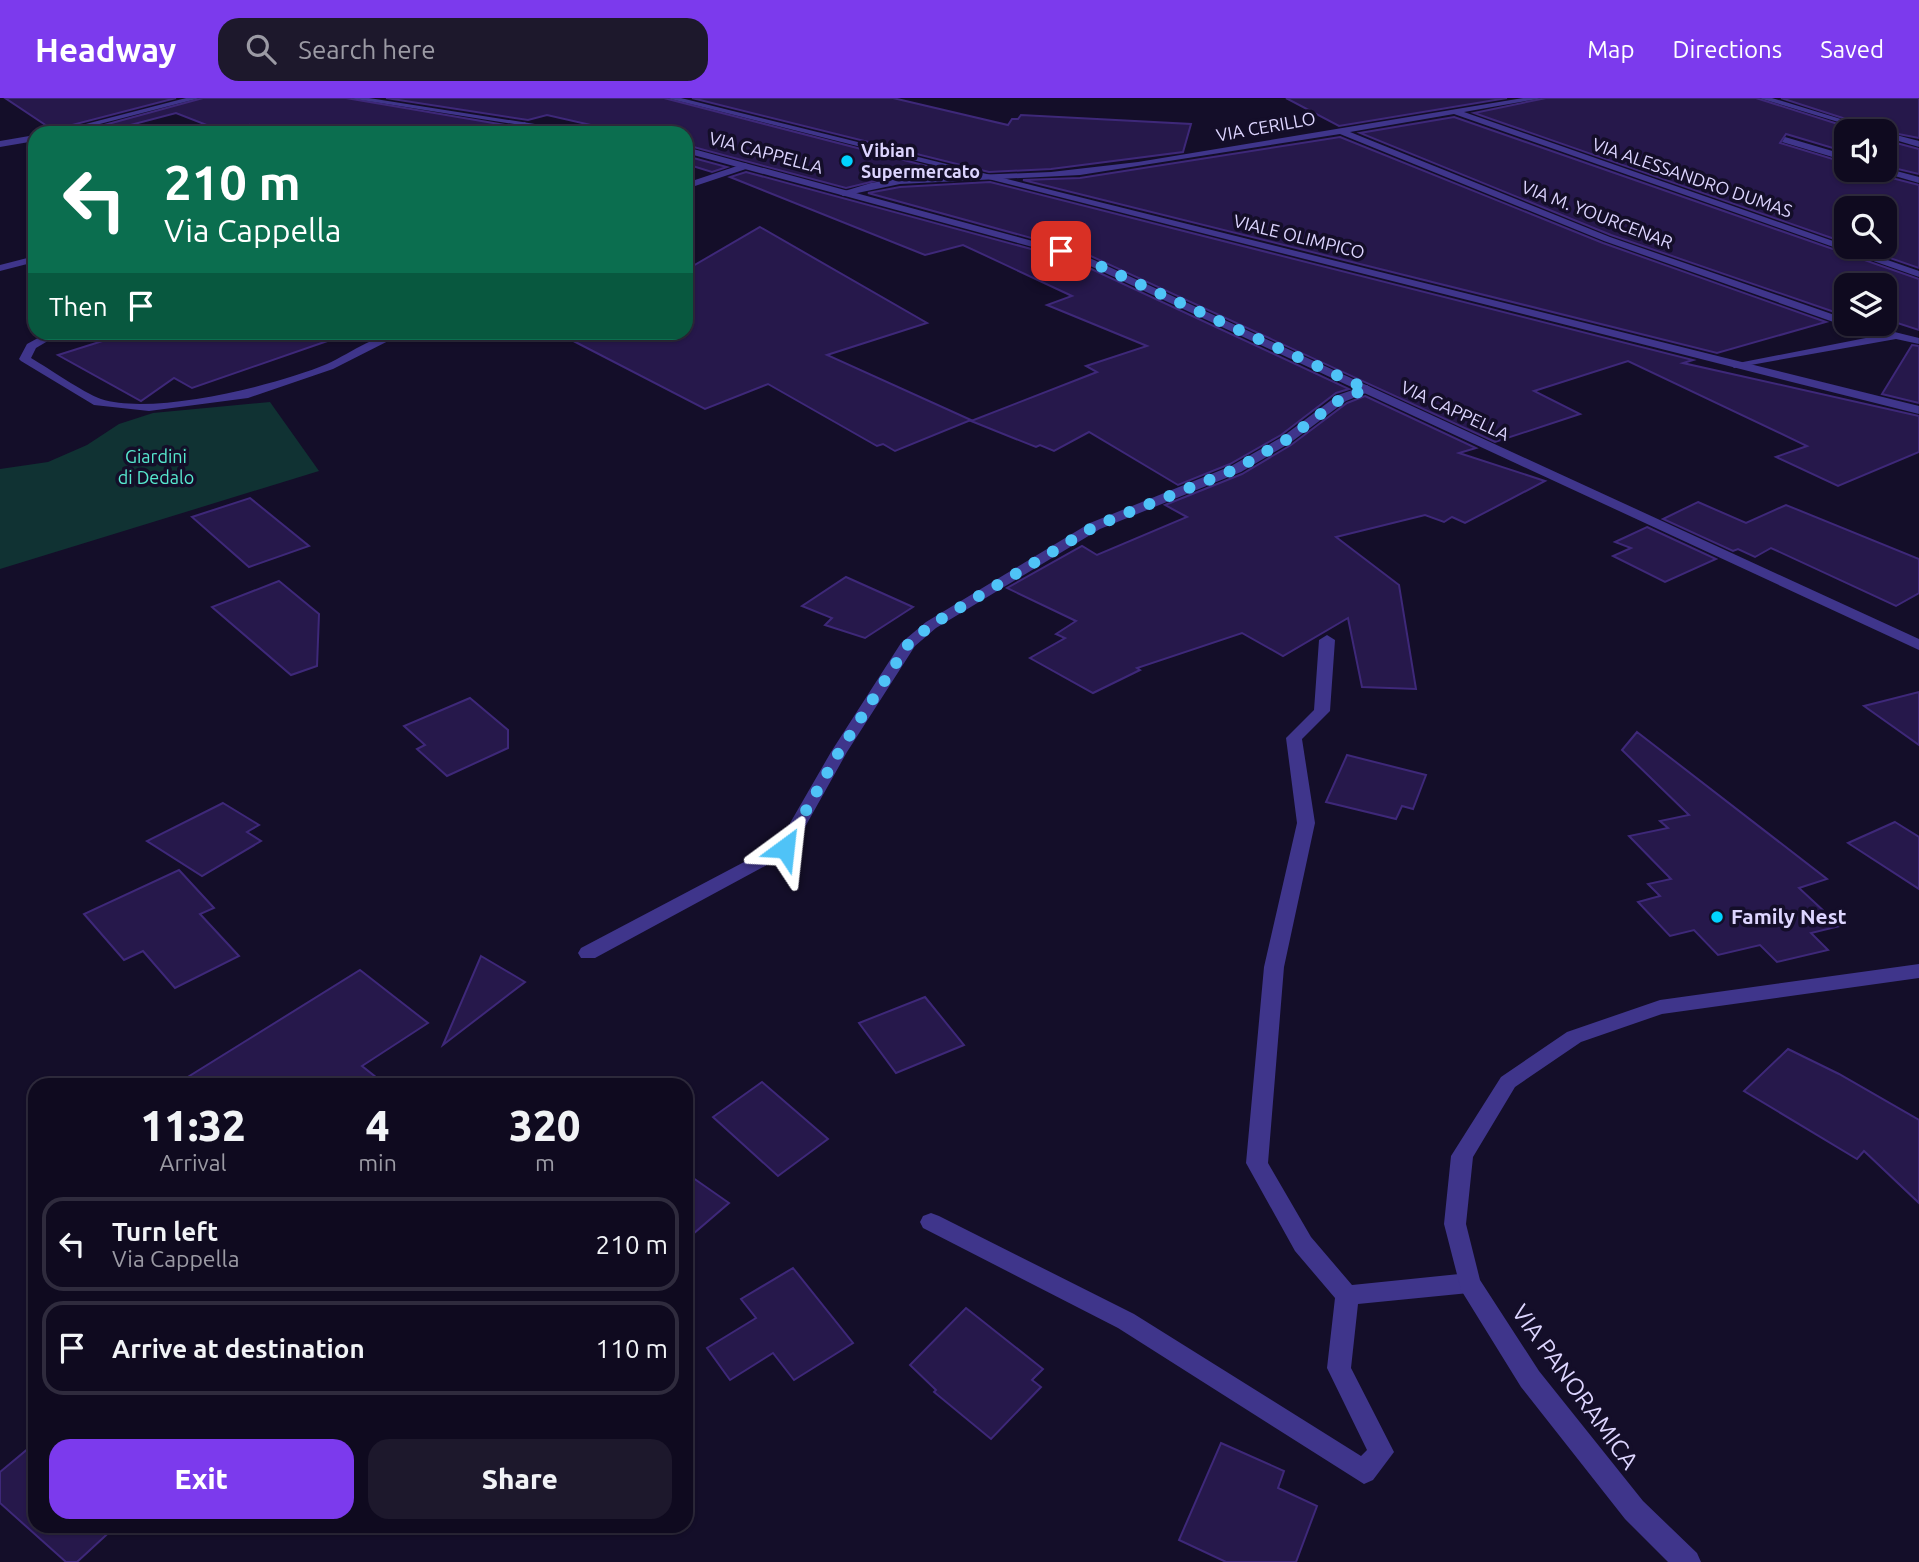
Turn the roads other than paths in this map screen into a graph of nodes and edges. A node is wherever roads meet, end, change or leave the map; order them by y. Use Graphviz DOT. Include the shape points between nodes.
graph roads {
  1 [pos="197,98"];
  2 [pos="353,98"];
  3 [pos="671,98"];
  4 [pos="1490,98"];
  5 [pos="1539,98"];
  6 [pos="1763,98"];
  7 [pos="1505,103"];
  8 [pos="1454,112"];
  9 [pos="1835,119"];
  10 [pos="525,124"];
  11 [pos="83,126"];
  12 [pos="518,126"];
  13 [pos="539,126"];
  14 [pos="1338,130"];
  15 [pos="1897,138"];
  16 [pos="28,139"];
  17 [pos="1785,140"];
  18 [pos="0,144"];
  19 [pos="1919,144"];
  20 [pos="693,152"];
  21 [pos="1834,154"];
  22 [pos="746,166"];
  23 [pos="1897,174"];
  24 [pos="998,179"];
  25 [pos="1919,180"];
  26 [pos="693,184"];
  27 [pos="843,192"];
  28 [pos="28,260"];
  29 [pos="0,268"];
  30 [pos="1919,274"];
  31 [pos="1834,318"];
  32 [pos="1894,336"];
  33 [pos="43,340"];
  34 [pos="385,340"];
  35 [pos="1919,341"];
  36 [pos="1738,366"];
  37 [pos="1367,389"];
  38 [pos="1919,410"];
  39 [pos="1327,640"];
  40 [pos="1919,645"];
  41 [pos="588,953"];
  42 [pos="1919,971"];
  43 [pos="930,1222"];
  44 [pos="1469,1283"];
  45 [pos="1347,1295"];
  46 [pos="1687,1562"];
  1 -- 11 [label="street"];
  2 -- 10 [label="street"];
  3 -- 24 [label="street, VIALE OLIMPICO"];
  4 -- 7 [label="street"];
  5 -- 7 [label="street, VIA CERILLO"];
  6 -- 9 [label="street"];
  7 -- 8 [label="street, VIA CERILLO"];
  8 -- 14 [label="street, VIA CERILLO"];
  8 -- 30 [label="street, VIA ALESSANDRO DUMAS"];
  10 -- 12 [label="street"];
  10 -- 13 [label="street"];
  14 -- 24 [label="street, VIA CERILLO" via="1134,166"];
  14 -- 31 [label="street, VIA M. YOURCENAR" via="1607,239"];
  15 -- 19 [label="street"];
  16 -- 18 [label="street"];
  17 -- 21 [label="street"];
  20 -- 22 [label="street, VIA CAPPELLA"];
  22 -- 26 [label="street"];
  22 -- 27 [label="street, VIA CAPPELLA"];
  23 -- 25 [label="street"];
  24 -- 27 [label="street" via="909,180"];
  24 -- 36 [label="street, VIALE OLIMPICO"];
  27 -- 37 [label="street, VIA CAPPELLA" via="1077,256"];
  28 -- 29 [label="street"];
  32 -- 35 [label="street, VIA M. YOURCENAR"];
  32 -- 36 [label="street, VIA M. YOURCENAR"];
  33 -- 34 [label="street" via="31,346 25,359 98,402 149,407 244,395 329,367"];
  36 -- 38 [label="street, VIALE OLIMPICO"];
  37 -- 40 [label="street, VIA CAPPELLA"];
  37 -- 41 [label="street" via="1342,398 1286,440 1236,469 1095,526 931,625 909,643 785,848"];
  39 -- 45 [label="street" via="1322,711 1294,738 1306,822 1274,967 1258,1163 1303,1244"];
  42 -- 44 [label="street, VIA PANORAMICA" via="1660,1007 1574,1037 1508,1082 1462,1156 1455,1224"];
  43 -- 45 [label="street" via="1126,1321 1364,1472 1381,1452 1339,1368"];
  44 -- 45 [label="street"];
  44 -- 46 [label="street, VIA PANORAMICA" via="1530,1379 1634,1510"];
}
